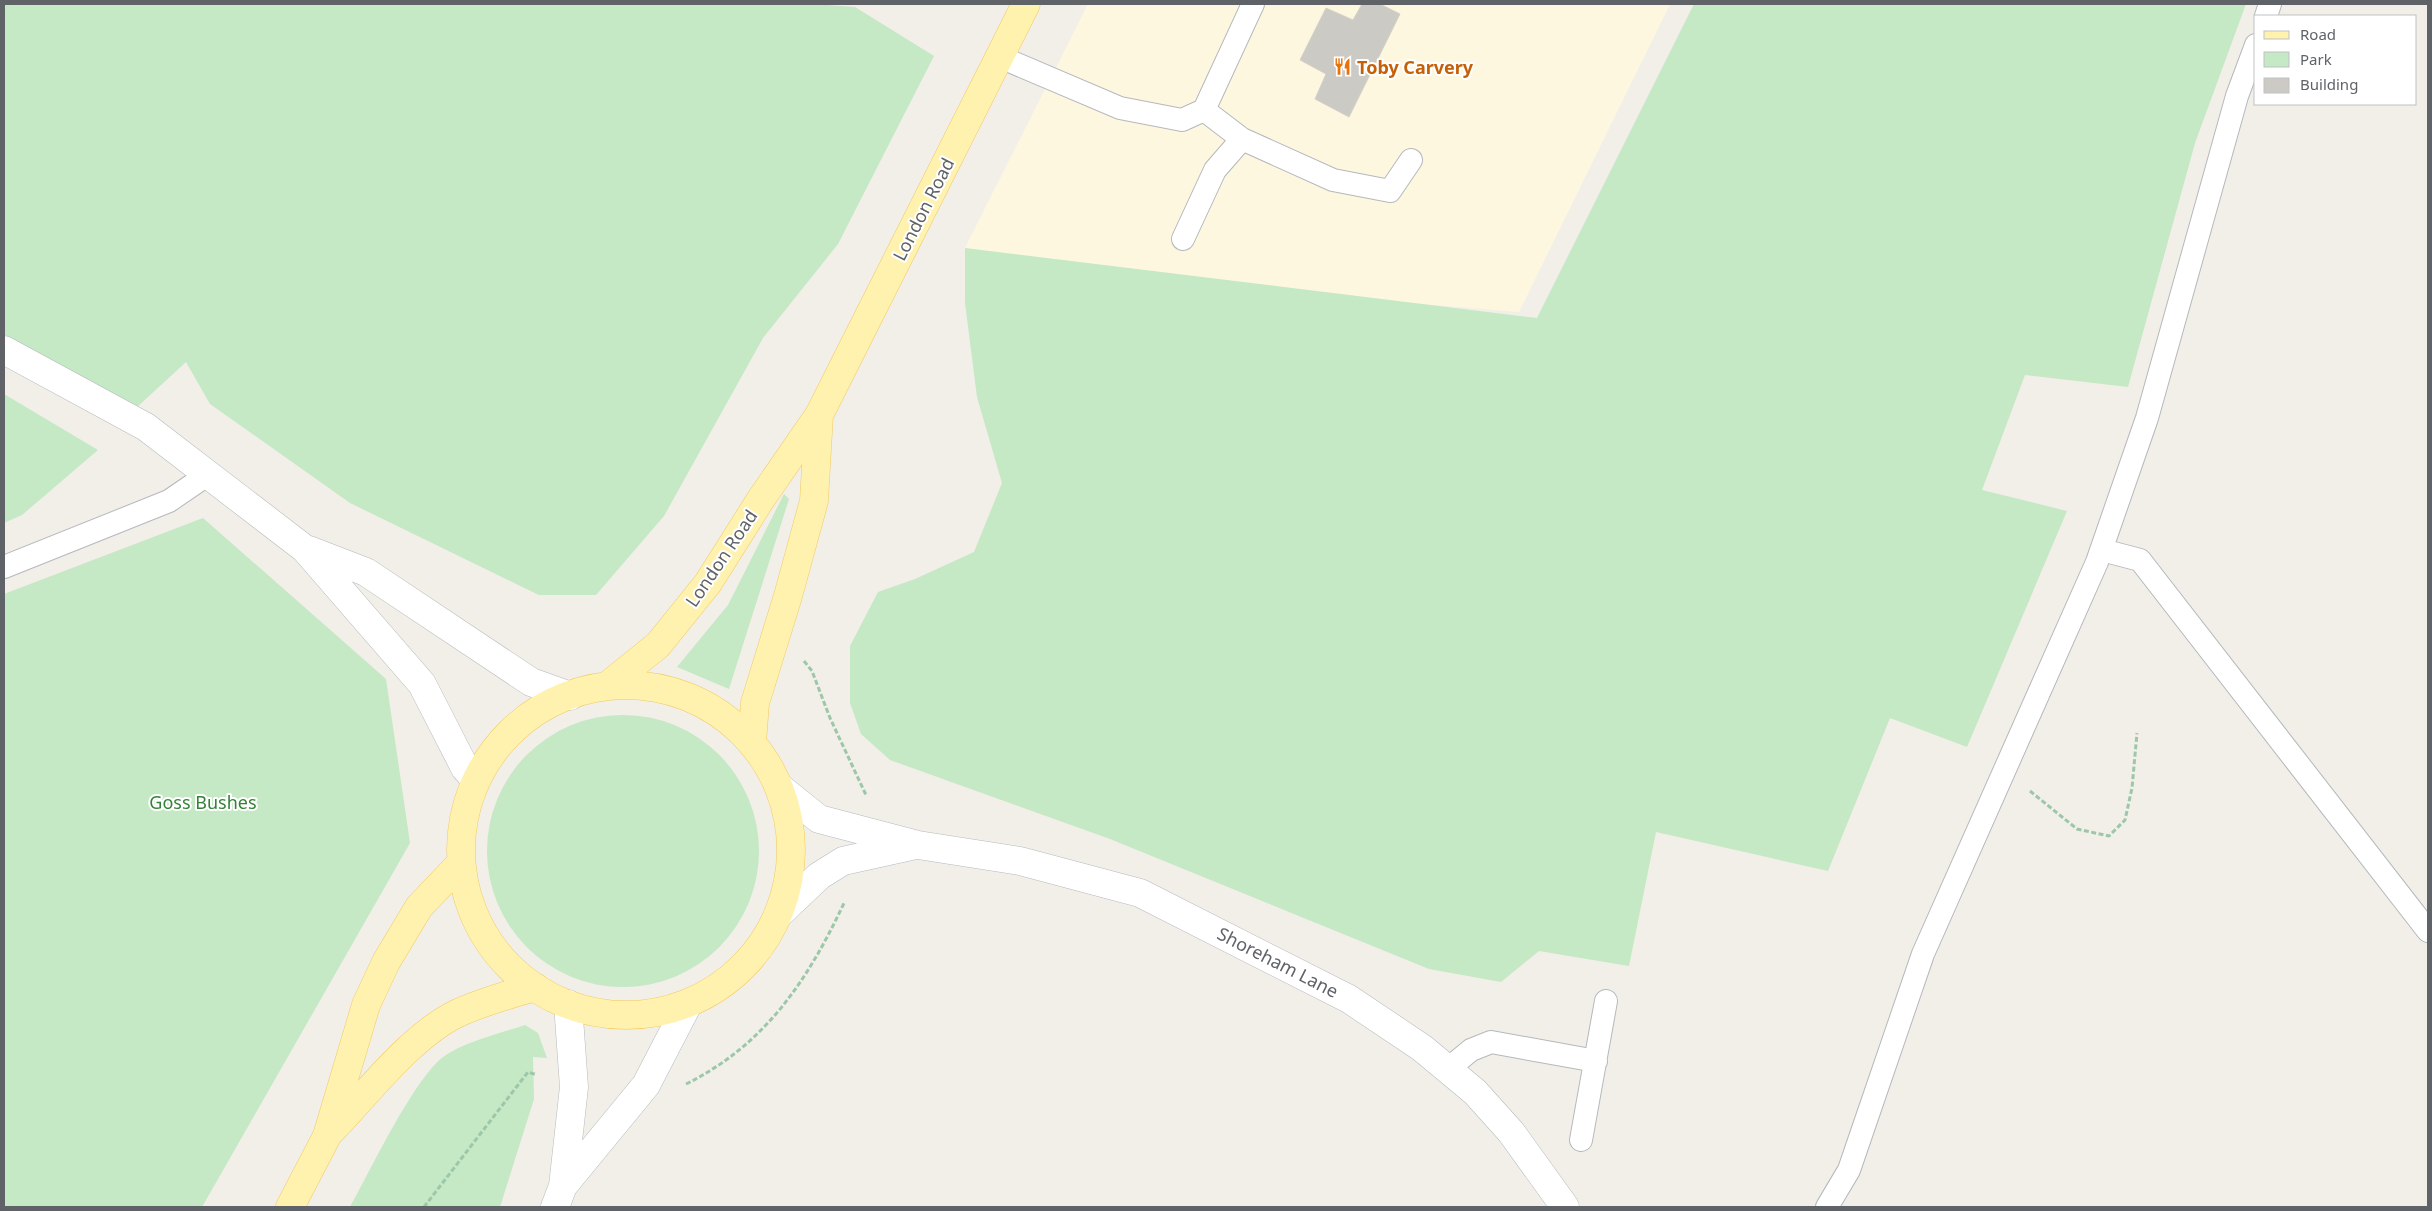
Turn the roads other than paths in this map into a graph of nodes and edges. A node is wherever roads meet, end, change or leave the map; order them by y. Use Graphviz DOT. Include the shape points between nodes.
graph roads {
  1 [pos="1026,4"];
  2 [pos="1253,4"];
  3 [pos="2254,49"];
  4 [pos="1000,57"];
  5 [pos="1204,110"];
  6 [pos="1242,139"];
  7 [pos="1410,160"];
  8 [pos="1183,239"];
  9 [pos="4,350"];
  10 [pos="819,415"];
  11 [pos="208,475"];
  12 [pos="305,549"];
  13 [pos="2102,550"];
  14 [pos="4,567"];
  15 [pos="607,686"];
  16 [pos="570,696"];
  17 [pos="752,743"];
  18 [pos="473,777"];
  19 [pos="779,787"];
  20 [pos="869,844"];
  21 [pos="460,864"];
  22 [pos="780,913"];
  23 [pos="2428,931"];
  24 [pos="536,988"];
  25 [pos="1606,1001"];
  26 [pos="568,1004"];
  27 [pos="688,1004"];
  28 [pos="1596,1061"];
  29 [pos="1448,1069"];
  30 [pos="327,1136"];
  31 [pos="1581,1140"];
  32 [pos="559,1197"];
  33 [pos="290,1207"];
  34 [pos="1565,1207"];
  35 [pos="1827,1207"];
  1 -- 4 [label="main road, London Road"];
  2 -- 5 [label="lane"];
  3 -- 13 [label="lane" via="2237,96 2147,418"];
  4 -- 5 [label="lane" via="1120,108 1182,120"];
  4 -- 10 [label="main road, London Road"];
  5 -- 6 [label="lane"];
  6 -- 7 [label="lane" via="1333,180 1390,191"];
  6 -- 8 [label="lane" via="1216,170"];
  9 -- 11 [label="street" via="146,427"];
  10 -- 15 [label="main road, London Road" via="708,583 658,645"];
  10 -- 17 [label="main road, London Road" via="814,501 755,703"];
  11 -- 12 [label="street"];
  11 -- 14 [label="lane" via="169,501"];
  12 -- 16 [label="street" via="366,572 531,682"];
  12 -- 18 [label="street" via="422,684 465,768"];
  13 -- 23 [label="lane" via="2140,560"];
  13 -- 35 [label="lane" via="1923,954 1849,1170"];
  15 -- 16 [label="main road"];
  15 -- 17 [label="main road" via="638,686 682,694 722,715"];
  16 -- 18 [label="main road" via="540,710 510,733"];
  17 -- 19 [label="main road"];
  18 -- 21 [label="main road" via="463,804 458,835"];
  19 -- 20 [label="street, Shoreham Lane" via="819,819"];
  19 -- 22 [label="main road" via="789,818 791,866"];
  20 -- 22 [label="street, Shoreham Lane" via="820,876"];
  20 -- 29 [label="street, Shoreham Lane" via="918,845 1020,860 1140,893 1349,999"];
  21 -- 24 [label="main road" via="483,931 505,961"];
  21 -- 30 [label="main road" via="419,907 386,962 366,1005"];
  22 -- 27 [label="main road" via="762,944 741,970 715,990"];
  24 -- 26 [label="main road"];
  24 -- 30 [label="main road" via="477,1005 435,1027 416,1042"];
  25 -- 28 [label="lane"];
  26 -- 27 [label="main road" via="604,1014 646,1014"];
  26 -- 32 [label="street" via="574,1087"];
  27 -- 32 [label="street" via="646,1085"];
  28 -- 29 [label="lane" via="1491,1042 1471,1050"];
  28 -- 31 [label="lane"];
  29 -- 34 [label="street, Shoreham Lane" via="1475,1092 1510,1132"];
  30 -- 33 [label="main road"];
}
